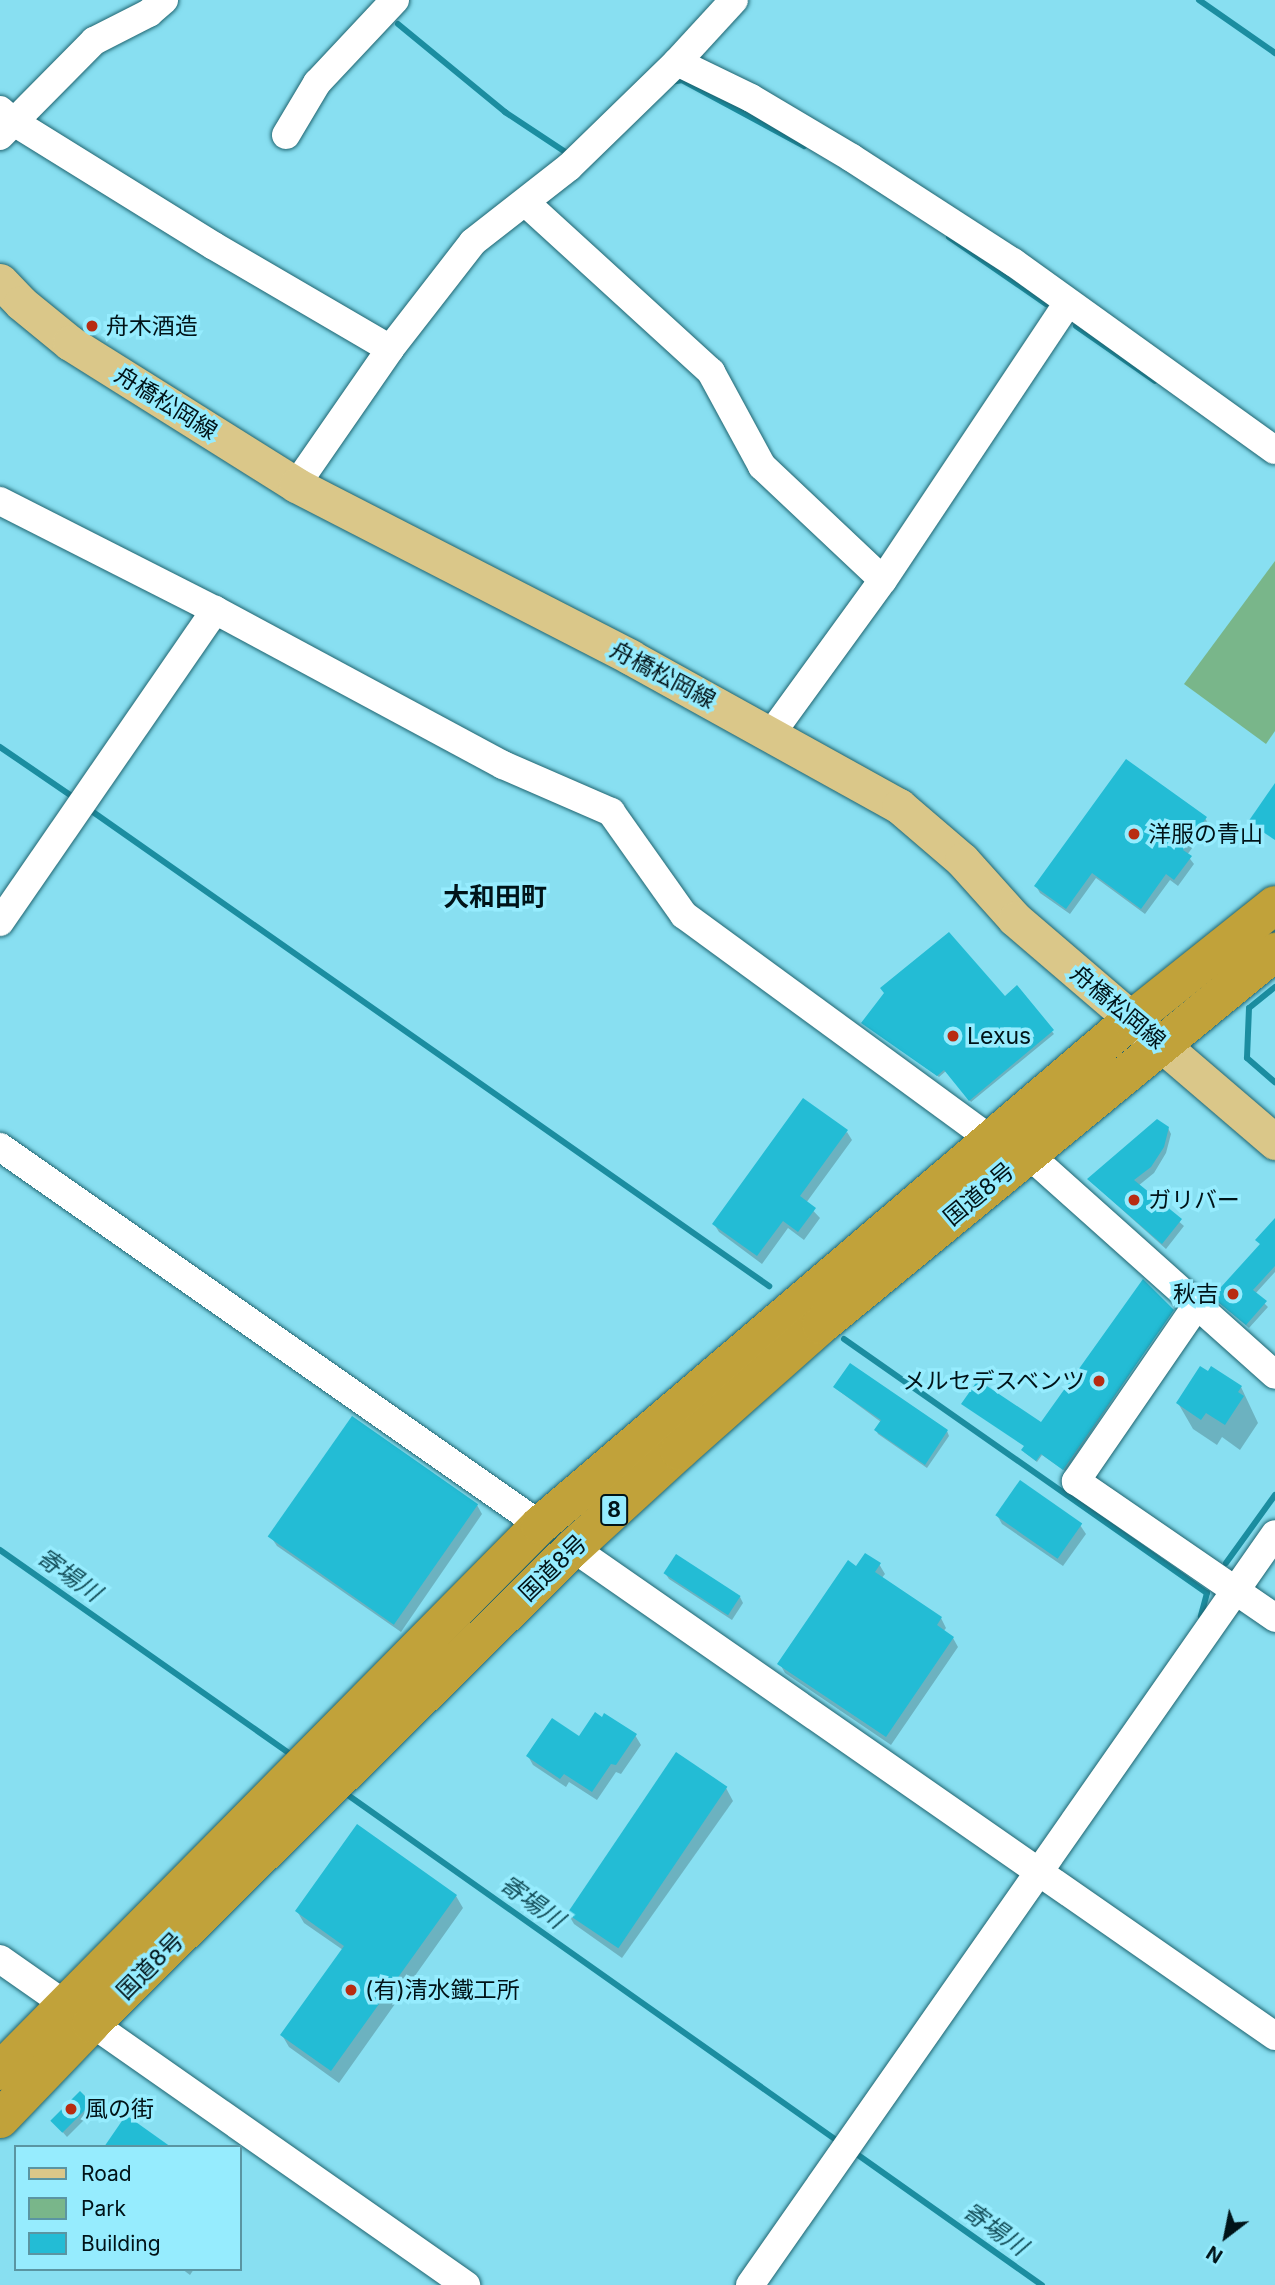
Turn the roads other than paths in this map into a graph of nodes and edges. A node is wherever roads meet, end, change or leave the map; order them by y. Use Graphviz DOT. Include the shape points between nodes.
graph roads {
  1 [pos="164,0"];
  2 [pos="395,0"];
  3 [pos="734,0"];
  4 [pos="677,62"];
  5 [pos="5,123"];
  6 [pos="286,135"];
  7 [pos="526,202"];
  8 [pos="0,281"];
  9 [pos="1068,303"];
  10 [pos="390,349"];
  11 [pos="1275,450"];
  12 [pos="296,485"];
  13 [pos="0,501"];
  14 [pos="883,580"];
  15 [pos="215,610"];
  16 [pos="771,734"];
  17 [pos="1275,905"];
  18 [pos="0,922"];
  19 [pos="1275,952"];
  20 [pos="1131,1020"];
  21 [pos="1162,1044"];
  22 [pos="990,1140"];
  23 [pos="1275,1142"];
  24 [pos="0,1147"];
  25 [pos="1028,1154"];
  26 [pos="1197,1306"];
  27 [pos="1275,1374"];
  28 [pos="540,1525"];
  29 [pos="1275,1534"];
  30 [pos="573,1548"];
  31 [pos="1236,1591"];
  32 [pos="1275,1618"];
  33 [pos="1040,1871"];
  34 [pos="0,1959"];
  35 [pos="78,2014"];
  36 [pos="1275,2036"];
  37 [pos="0,2071"];
  38 [pos="0,2119"];
  39 [pos="466,2285"];
  40 [pos="750,2285"];
  1 -- 5 [label="street" via="149,13 94,41"];
  2 -- 6 [label="street" via="317,83"];
  3 -- 4 [label="street"];
  4 -- 7 [label="street" via="569,167"];
  4 -- 9 [label="street" via="751,98 852,158"];
  5 -- 10 [label="street"];
  7 -- 10 [label="street" via="473,242"];
  7 -- 14 [label="street" via="691,350 711,372 762,466"];
  8 -- 12 [label="main road, 舟橋松岡線" via="70,343"];
  9 -- 11 [label="street"];
  9 -- 14 [label="street"];
  10 -- 12 [label="street"];
  12 -- 16 [label="main road, 舟橋松岡線" via="607,644"];
  13 -- 15 [label="street"];
  14 -- 16 [label="street"];
  15 -- 18 [label="street"];
  15 -- 22 [label="street" via="503,765 611,812 684,915"];
  16 -- 20 [label="main road, 舟橋松岡線" via="899,806 962,860 1015,919"];
  17 -- 20 [label="highway, 国道8号 / 8"];
  19 -- 21 [label="highway, 国道8号 / 8"];
  20 -- 21 [label="main road, 舟橋松岡線"];
  20 -- 22 [label="highway, 国道8号 / 8"];
  21 -- 23 [label="main road, 舟橋松岡線"];
  21 -- 25 [label="highway, 国道8号 / 8"];
  22 -- 28 [label="highway, 国道8号 / 8"];
  24 -- 28 [label="street"];
  25 -- 26 [label="street"];
  25 -- 30 [label="highway, 国道8号 / 8" via="821,1325"];
  26 -- 27 [label="street"];
  26 -- 31 [label="street" via="1076,1481"];
  28 -- 35 [label="highway, 国道8号 / 8"];
  29 -- 31 [label="street"];
  30 -- 33 [label="street"];
  30 -- 35 [label="highway, 国道8号 / 8"];
  31 -- 32 [label="street"];
  31 -- 33 [label="street"];
  33 -- 36 [label="street"];
  33 -- 40 [label="street"];
  34 -- 35 [label="street"];
  35 -- 37 [label="highway, 国道8号 / 8"];
  35 -- 38 [label="highway, 国道8号 / 8"];
  35 -- 39 [label="street"];
}
